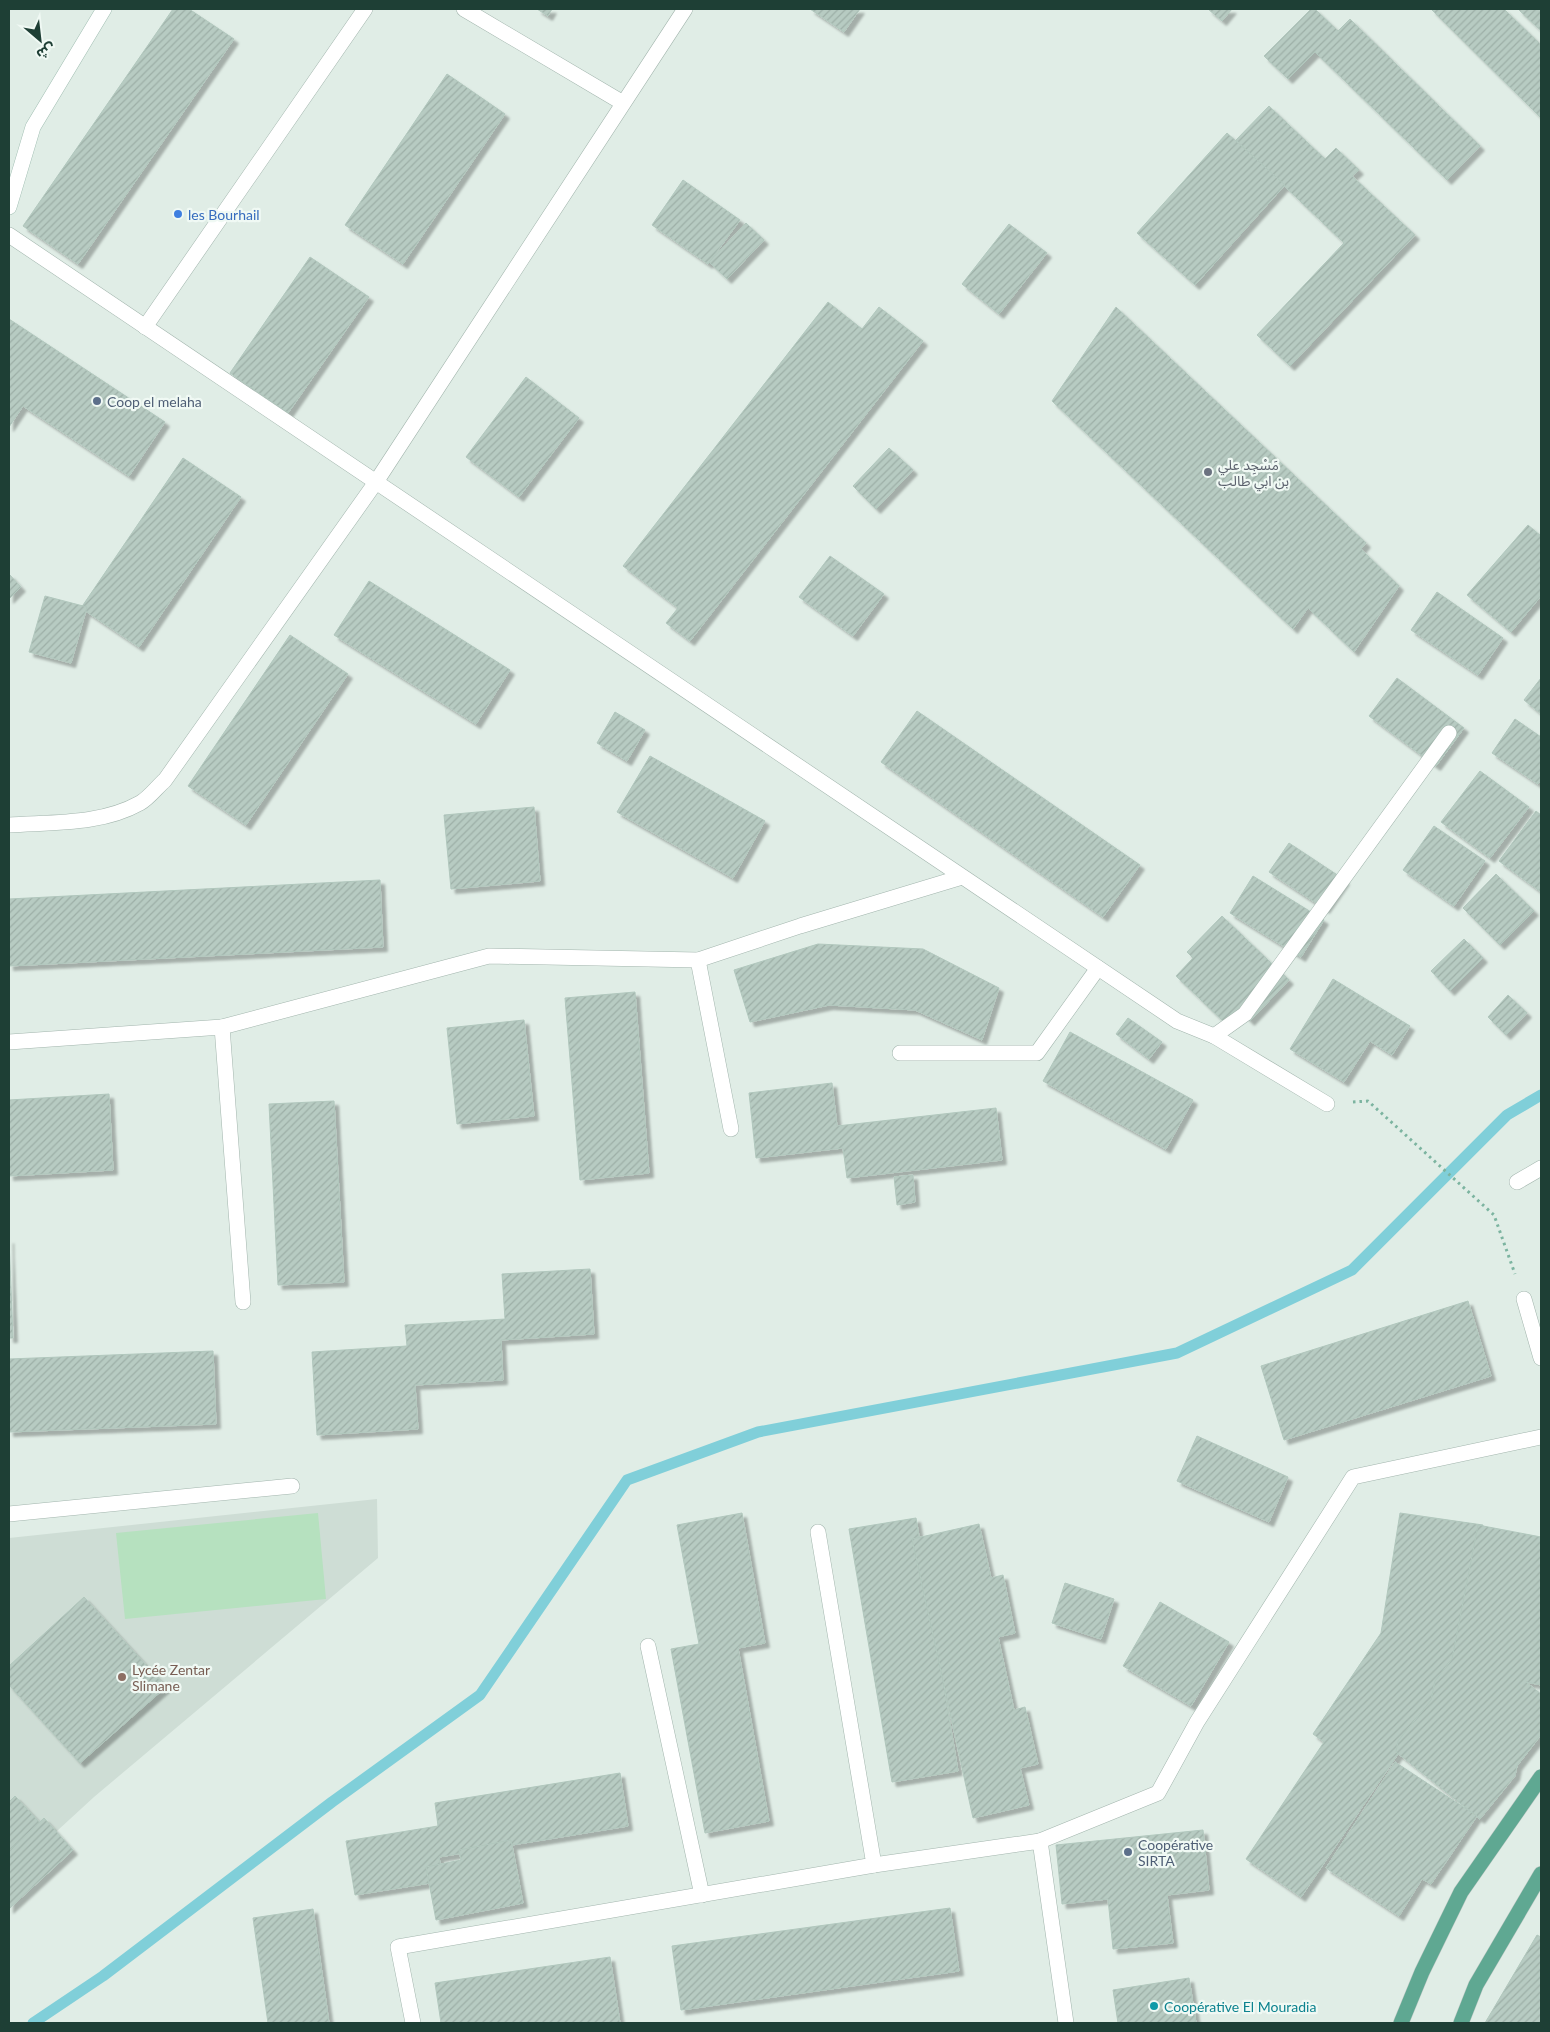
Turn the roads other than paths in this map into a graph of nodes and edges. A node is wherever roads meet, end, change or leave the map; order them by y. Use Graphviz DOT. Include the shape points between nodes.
graph roads {
  1 [pos="104,9"];
  2 [pos="365,9"];
  3 [pos="464,9"];
  4 [pos="685,9"];
  5 [pos="623,103"];
  6 [pos="9,207"];
  7 [pos="9,235"];
  8 [pos="145,327"];
  9 [pos="376,482"];
  10 [pos="1449,733"];
  11 [pos="9,825"];
  12 [pos="962,877"];
  13 [pos="698,960"];
  14 [pos="1098,968"];
  15 [pos="222,1027"];
  16 [pos="1214,1036"];
  17 [pos="9,1042"];
  18 [pos="900,1053"];
  19 [pos="1327,1104"];
  20 [pos="731,1130"];
  21 [pos="1541,1168"];
  22 [pos="1518,1182"];
  23 [pos="1524,1299"];
  24 [pos="243,1302"];
  25 [pos="1541,1358"];
  26 [pos="1541,1437"];
  27 [pos="292,1486"];
  28 [pos="9,1514"];
  29 [pos="818,1532"];
  30 [pos="648,1646"];
  31 [pos="1541,1777"];
  32 [pos="1040,1841"];
  33 [pos="874,1865"];
  34 [pos="1541,1874"];
  35 [pos="702,1895"];
  36 [pos="413,2023"];
  37 [pos="1066,2023"];
  38 [pos="1401,2023"];
  39 [pos="1461,2023"];
  1 -- 6 [label="street" via="33,127"];
  2 -- 8 [label="street"];
  3 -- 5 [label="street"];
  4 -- 5 [label="street"];
  5 -- 9 [label="street"];
  7 -- 8 [label="street"];
  8 -- 9 [label="street"];
  9 -- 11 [label="street" via="197,737 165,780 142,802 110,816"];
  9 -- 12 [label="street"];
  10 -- 16 [label="street" via="1245,1014"];
  12 -- 13 [label="street"];
  12 -- 14 [label="street"];
  13 -- 15 [label="street" via="489,956"];
  13 -- 20 [label="street"];
  14 -- 16 [label="street" via="1177,1021"];
  14 -- 18 [label="street" via="1038,1053"];
  15 -- 17 [label="street"];
  15 -- 24 [label="street"];
  16 -- 19 [label="street"];
  21 -- 22 [label="street"];
  23 -- 25 [label="street"];
  26 -- 32 [label="street" via="1353,1477 1197,1722 1158,1793"];
  27 -- 28 [label="street"];
  29 -- 33 [label="street"];
  30 -- 35 [label="street"];
  31 -- 38 [label="main road" via="1461,1892"];
  32 -- 33 [label="street"];
  32 -- 37 [label="street"];
  33 -- 35 [label="street"];
  34 -- 39 [label="main road" via="1476,1985"];
  35 -- 36 [label="street" via="398,1947"];
}
